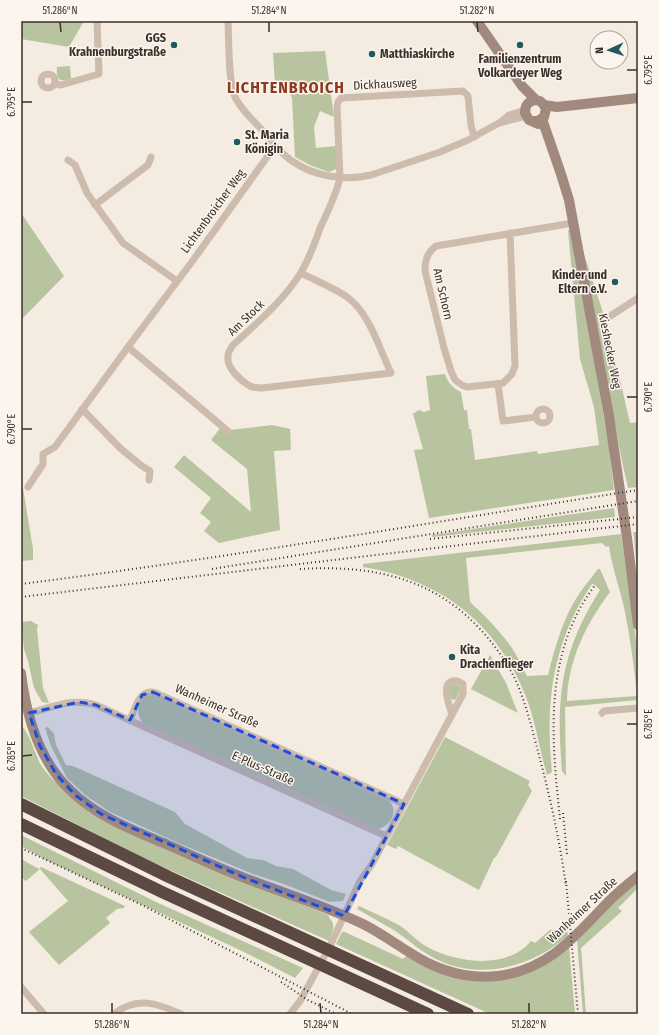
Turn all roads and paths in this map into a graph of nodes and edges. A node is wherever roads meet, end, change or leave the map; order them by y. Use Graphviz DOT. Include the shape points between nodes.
graph roads {
  1 [pos="96,21"];
  2 [pos="228,21"];
  3 [pos="477,21"];
  4 [pos="55,84"];
  5 [pos="638,98"];
  6 [pos="535,111"];
  7 [pos="474,137"];
  8 [pos="275,146"];
  9 [pos="151,157"];
  10 [pos="68,160"];
  11 [pos="340,178"];
  12 [pos="95,205"];
  13 [pos="573,223"];
  14 [pos="510,233"];
  15 [pos="301,273"];
  16 [pos="178,281"];
  17 [pos="638,298"];
  18 [pos="592,328"];
  19 [pos="128,347"];
  20 [pos="498,384"];
  21 [pos="82,409"];
  22 [pos="536,417"];
  23 [pos="229,432"];
  24 [pos="149,480"];
  25 [pos="28,487"];
  26 [pos="638,625"];
  27 [pos="21,673"];
  28 [pos="638,708"];
  29 [pos="29,713"];
  30 [pos="602,713"];
  31 [pos="452,715"];
  32 [pos="130,720"];
  33 [pos="21,804"];
  34 [pos="404,804"];
  35 [pos="21,824"];
  36 [pos="386,836"];
  37 [pos="638,876"];
  38 [pos="344,916"];
  39 [pos="21,987"];
  40 [pos="44,1014"];
  41 [pos="114,1014"];
  42 [pos="181,1014"];
  43 [pos="290,1014"];
  44 [pos="428,1014"];
  45 [pos="468,1014"];
  1 -- 4 [label="street" via="99,74 61,85"];
  2 -- 8 [label="street" via="231,85 235,97"];
  3 -- 6 [label="street, Kieshecker Weg" via="522,86"];
  5 -- 6 [label="street"];
  6 -- 7 [label="street" via="509,115 499,124"];
  6 -- 13 [label="street, Kieshecker Weg" via="562,174"];
  7 -- 11 [label="street" via="389,170 363,177"];
  7 -- 11 [label="street, Dickhausweg" via="468,96 463,91 343,97 337,107"];
  8 -- 11 [label="street" via="292,162 304,168"];
  8 -- 16 [label="street, Lichtenbroicher Weg"];
  9 -- 12 [label="street" via="148,165"];
  10 -- 12 [label="street" via="75,165"];
  11 -- 15 [label="street, Am Stock" via="338,189"];
  12 -- 16 [label="street" via="123,243"];
  13 -- 14 [label="street, Am Schorn"];
  13 -- 18 [label="street, Kieshecker Weg"];
  14 -- 20 [label="street" via="515,366 508,379"];
  14 -- 20 [label="street, Am Schorn" via="436,246 425,259 424,271 448,360 456,380 467,387"];
  15 -- 15 [label="street, Am Stock" via="272,308 229,350 227,357 232,370 250,386 262,388 391,373 360,310 349,298"];
  16 -- 19 [label="street, Lichtenbroicher Weg"];
  17 -- 18 [label="street"];
  18 -- 26 [label="street, Kieshecker Weg" via="609,416"];
  19 -- 21 [label="street, Lichtenbroicher Weg"];
  19 -- 23 [label="street"];
  20 -- 22 [label="street" via="503,421"];
  21 -- 24 [label="street" via="121,449 150,471"];
  21 -- 25 [label="street, Lichtenbroicher Weg" via="55,447 43,454 43,464"];
  27 -- 29 [label="street, Wanheimer Straße"];
  28 -- 30 [label="street"];
  29 -- 32 [label="street" via="79,702 96,705"];
  29 -- 38 [label="street, Wanheimer Straße" via="40,746 56,774 74,795 95,810 123,826 238,875"];
  31 -- 34 [label="street"];
  32 -- 34 [label="street, Wanheimer Straße" via="142,695 153,692"];
  32 -- 36 [label="street, E-Plus-Straße"];
  33 -- 45 [label="highway" via="169,877"];
  34 -- 36 [label="street"];
  35 -- 44 [label="highway"];
  36 -- 38 [label="street" via="360,881"];
  37 -- 38 [label="street, Wanheimer Straße" via="613,897 566,945 538,964 495,977 467,976 430,964"];
  38 -- 43 [label="street" via="311,981"];
  39 -- 40 [label="street"];
  41 -- 42 [label="street" via="140,1002 166,1007"];
}
